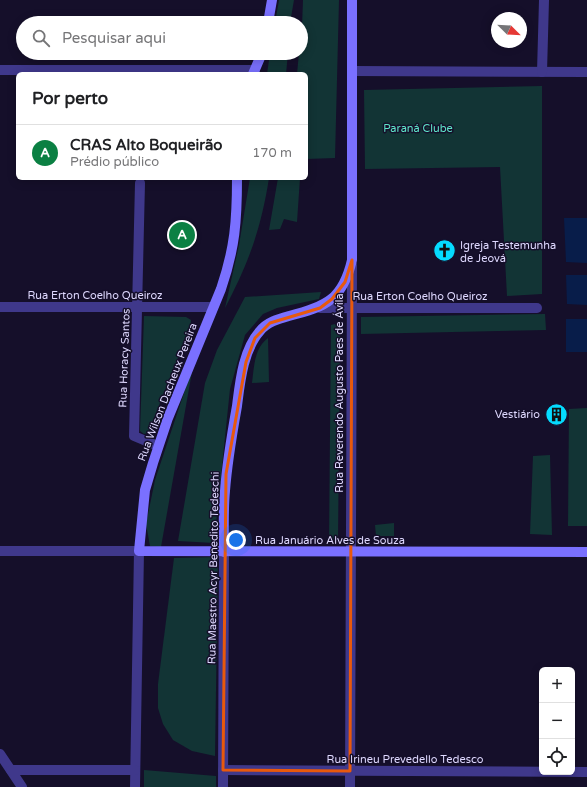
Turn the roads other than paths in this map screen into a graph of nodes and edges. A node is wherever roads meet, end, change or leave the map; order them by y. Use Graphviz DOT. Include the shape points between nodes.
graph roads {
  1 [pos="272,0"];
  2 [pos="352,0"];
  3 [pos="544,0"];
  4 [pos="269,16"];
  5 [pos="259,60"];
  6 [pos="0,70"];
  7 [pos="352,71"];
  8 [pos="254,72"];
  9 [pos="542,72"];
  10 [pos="587,72"];
  11 [pos="237,180"];
  12 [pos="140,183"];
  13 [pos="352,260"];
  14 [pos="138,306"];
  15 [pos="0,307"];
  16 [pos="213,307"];
  17 [pos="320,308"];
  18 [pos="351,308"];
  19 [pos="537,308"];
  20 [pos="260,330"];
  21 [pos="158,446"];
  22 [pos="0,551"];
  23 [pos="139,551"];
  24 [pos="224,552"];
  25 [pos="350,552"];
  26 [pos="587,552"];
  27 [pos="0,754"];
  28 [pos="11,770"];
  29 [pos="135,770"];
  30 [pos="223,770"];
  31 [pos="350,771"];
  32 [pos="587,772"];
  33 [pos="22,787"];
  34 [pos="135,787"];
  35 [pos="223,787"];
  36 [pos="350,787"];
  1 -- 4 [label="main road"];
  2 -- 7 [label="main road, Rua Reverendo Augusto Paes de Ávila"];
  3 -- 9 [label="street"];
  5 -- 8 [label="main road"];
  6 -- 8 [label="street"];
  7 -- 9 [label="street"];
  7 -- 13 [label="main road, Rua Reverendo Augusto Paes de Ávila"];
  9 -- 10 [label="street"];
  11 -- 16 [label="main road, Rua Wilson Dacheux Pereira" via="237,223 233,248"];
  12 -- 14 [label="street, Rua Horacy Santos"];
  13 -- 17 [label="main road" via="340,290"];
  13 -- 18 [label="street, Rua Reverendo Augusto Paes de Ávila"];
  14 -- 15 [label="street, Rua Erton Coelho Queiroz"];
  14 -- 16 [label="street, Rua Erton Coelho Queiroz"];
  14 -- 21 [label="street, Rua Horacy Santos" via="134,436"];
  16 -- 21 [label="main road, Rua Wilson Dacheux Pereira"];
  17 -- 18 [label="street, Rua Erton Coelho Queiroz"];
  17 -- 20 [label="main road, Rua Erton Coelho Queiroz" via="279,318"];
  18 -- 19 [label="street, Rua Erton Coelho Queiroz"];
  18 -- 25 [label="street, Rua Reverendo Augusto Paes de Ávila"];
  20 -- 24 [label="main road, Rua Maestro Acyr Benedito Tedeschi" via="250,348 236,406 226,474"];
  21 -- 23 [label="main road, Rua Wilson Dacheux Pereira" via="145,490"];
  22 -- 23 [label="street, Rua Januário Alves de Souza"];
  23 -- 24 [label="main road, Rua Januário Alves de Souza"];
  23 -- 29 [label="street, Rua Wilson Dacheux Pereira"];
  24 -- 25 [label="main road, Rua Januário Alves de Souza"];
  24 -- 30 [label="street, Rua Maestro Acyr Benedito Tedeschi"];
  25 -- 26 [label="main road, Rua Januário Alves de Souza"];
  25 -- 31 [label="street, Rua Reverendo Augusto Paes de Ávila"];
  27 -- 28 [label="street"];
  28 -- 29 [label="street"];
  28 -- 33 [label="street"];
  29 -- 34 [label="street, Rua Wilson Dacheux Pereira"];
  30 -- 31 [label="street, Rua Irineu Prevedello Tedesco"];
  30 -- 35 [label="street, Rua Maestro Acyr Benedito Tedeschi"];
  31 -- 32 [label="street, Rua Irineu Prevedello Tedesco"];
  31 -- 36 [label="street, Rua Reverendo Augusto Paes de Ávila"];
}
